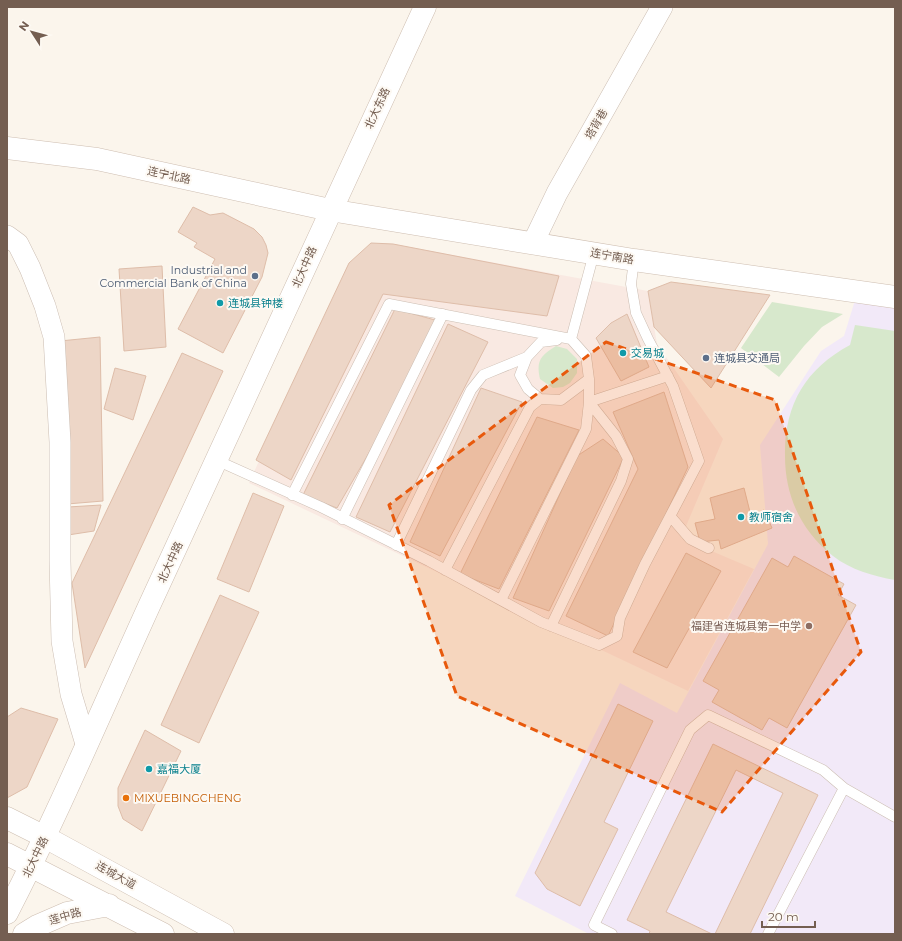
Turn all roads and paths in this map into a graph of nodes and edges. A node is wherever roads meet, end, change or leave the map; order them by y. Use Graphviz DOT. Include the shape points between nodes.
graph roads {
  1 [pos="425,7"];
  2 [pos="662,7"];
  3 [pos="7,148"];
  4 [pos="330,210"];
  5 [pos="7,236"];
  6 [pos="533,243"];
  7 [pos="594,254"];
  8 [pos="634,260"];
  9 [pos="895,298"];
  10 [pos="443,314"];
  11 [pos="571,339"];
  12 [pos="527,357"];
  13 [pos="668,376"];
  14 [pos="589,379"];
  15 [pos="540,399"];
  16 [pos="589,402"];
  17 [pos="216,460"];
  18 [pos="292,495"];
  19 [pos="671,517"];
  20 [pos="342,518"];
  21 [pos="396,545"];
  22 [pos="709,548"];
  23 [pos="445,570"];
  24 [pos="501,600"];
  25 [pos="551,626"];
  26 [pos="86,744"];
  27 [pos="844,788"];
  28 [pos="895,817"];
  29 [pos="7,818"];
  30 [pos="45,837"];
  31 [pos="7,854"];
  32 [pos="31,866"];
  33 [pos="109,905"];
  34 [pos="7,913"];
  35 [pos="24,934"];
  36 [pos="163,934"];
  37 [pos="223,934"];
  38 [pos="612,934"];
  39 [pos="768,934"];
  1 -- 4 [label="main road, 北大东路"];
  2 -- 6 [label="street, 塔背巷" via="557,193"];
  3 -- 4 [label="main road, 连宁北路" via="97,159"];
  4 -- 6 [label="main road, 连宁南路"];
  4 -- 17 [label="main road, 北大中路"];
  5 -- 26 [label="street" via="18,244 30,268 54,337 60,442 62,641 71,694"];
  6 -- 7 [label="main road, 连宁南路"];
  7 -- 8 [label="main road, 连宁南路"];
  7 -- 11 [label="lane"];
  8 -- 9 [label="main road, 连宁南路"];
  8 -- 13 [label="lane" via="631,284 636,313"];
  10 -- 11 [label="lane"];
  10 -- 18 [label="lane" via="389,304"];
  10 -- 20 [label="lane"];
  11 -- 12 [label="lane" via="540,342"];
  11 -- 14 [label="lane" via="586,356"];
  12 -- 15 [label="lane" via="520,375 528,389"];
  12 -- 21 [label="lane" via="483,375 471,390"];
  13 -- 16 [label="lane"];
  13 -- 19 [label="lane" via="699,461"];
  14 -- 15 [label="lane" via="561,400"];
  14 -- 16 [label="lane"];
  15 -- 23 [label="lane" via="530,407"];
  16 -- 24 [label="lane" via="586,429"];
  16 -- 25 [label="lane" via="616,436 628,459 621,481"];
  17 -- 18 [label="lane"];
  17 -- 26 [label="main road, 北大中路"];
  18 -- 20 [label="lane"];
  19 -- 22 [label="lane" via="690,539"];
  19 -- 25 [label="lane" via="645,564 620,618 618,636 599,645"];
  20 -- 21 [label="lane"];
  21 -- 23 [label="lane"];
  23 -- 24 [label="lane"];
  24 -- 25 [label="lane"];
  26 -- 30 [label="main road, 北大中路"];
  27 -- 28 [label="lane"];
  27 -- 38 [label="lane" via="823,770 708,715 690,730 594,925"];
  27 -- 39 [label="lane"];
  29 -- 30 [label="main road, 连城大道"];
  30 -- 32 [label="main road, 北大中路"];
  30 -- 37 [label="main road, 连城大道"];
  31 -- 32 [label="main road"];
  32 -- 33 [label="main road"];
  32 -- 34 [label="main road, 北大中路"];
  33 -- 35 [label="main road, 莲中路" via="67,913"];
  33 -- 36 [label="main road"];
}
